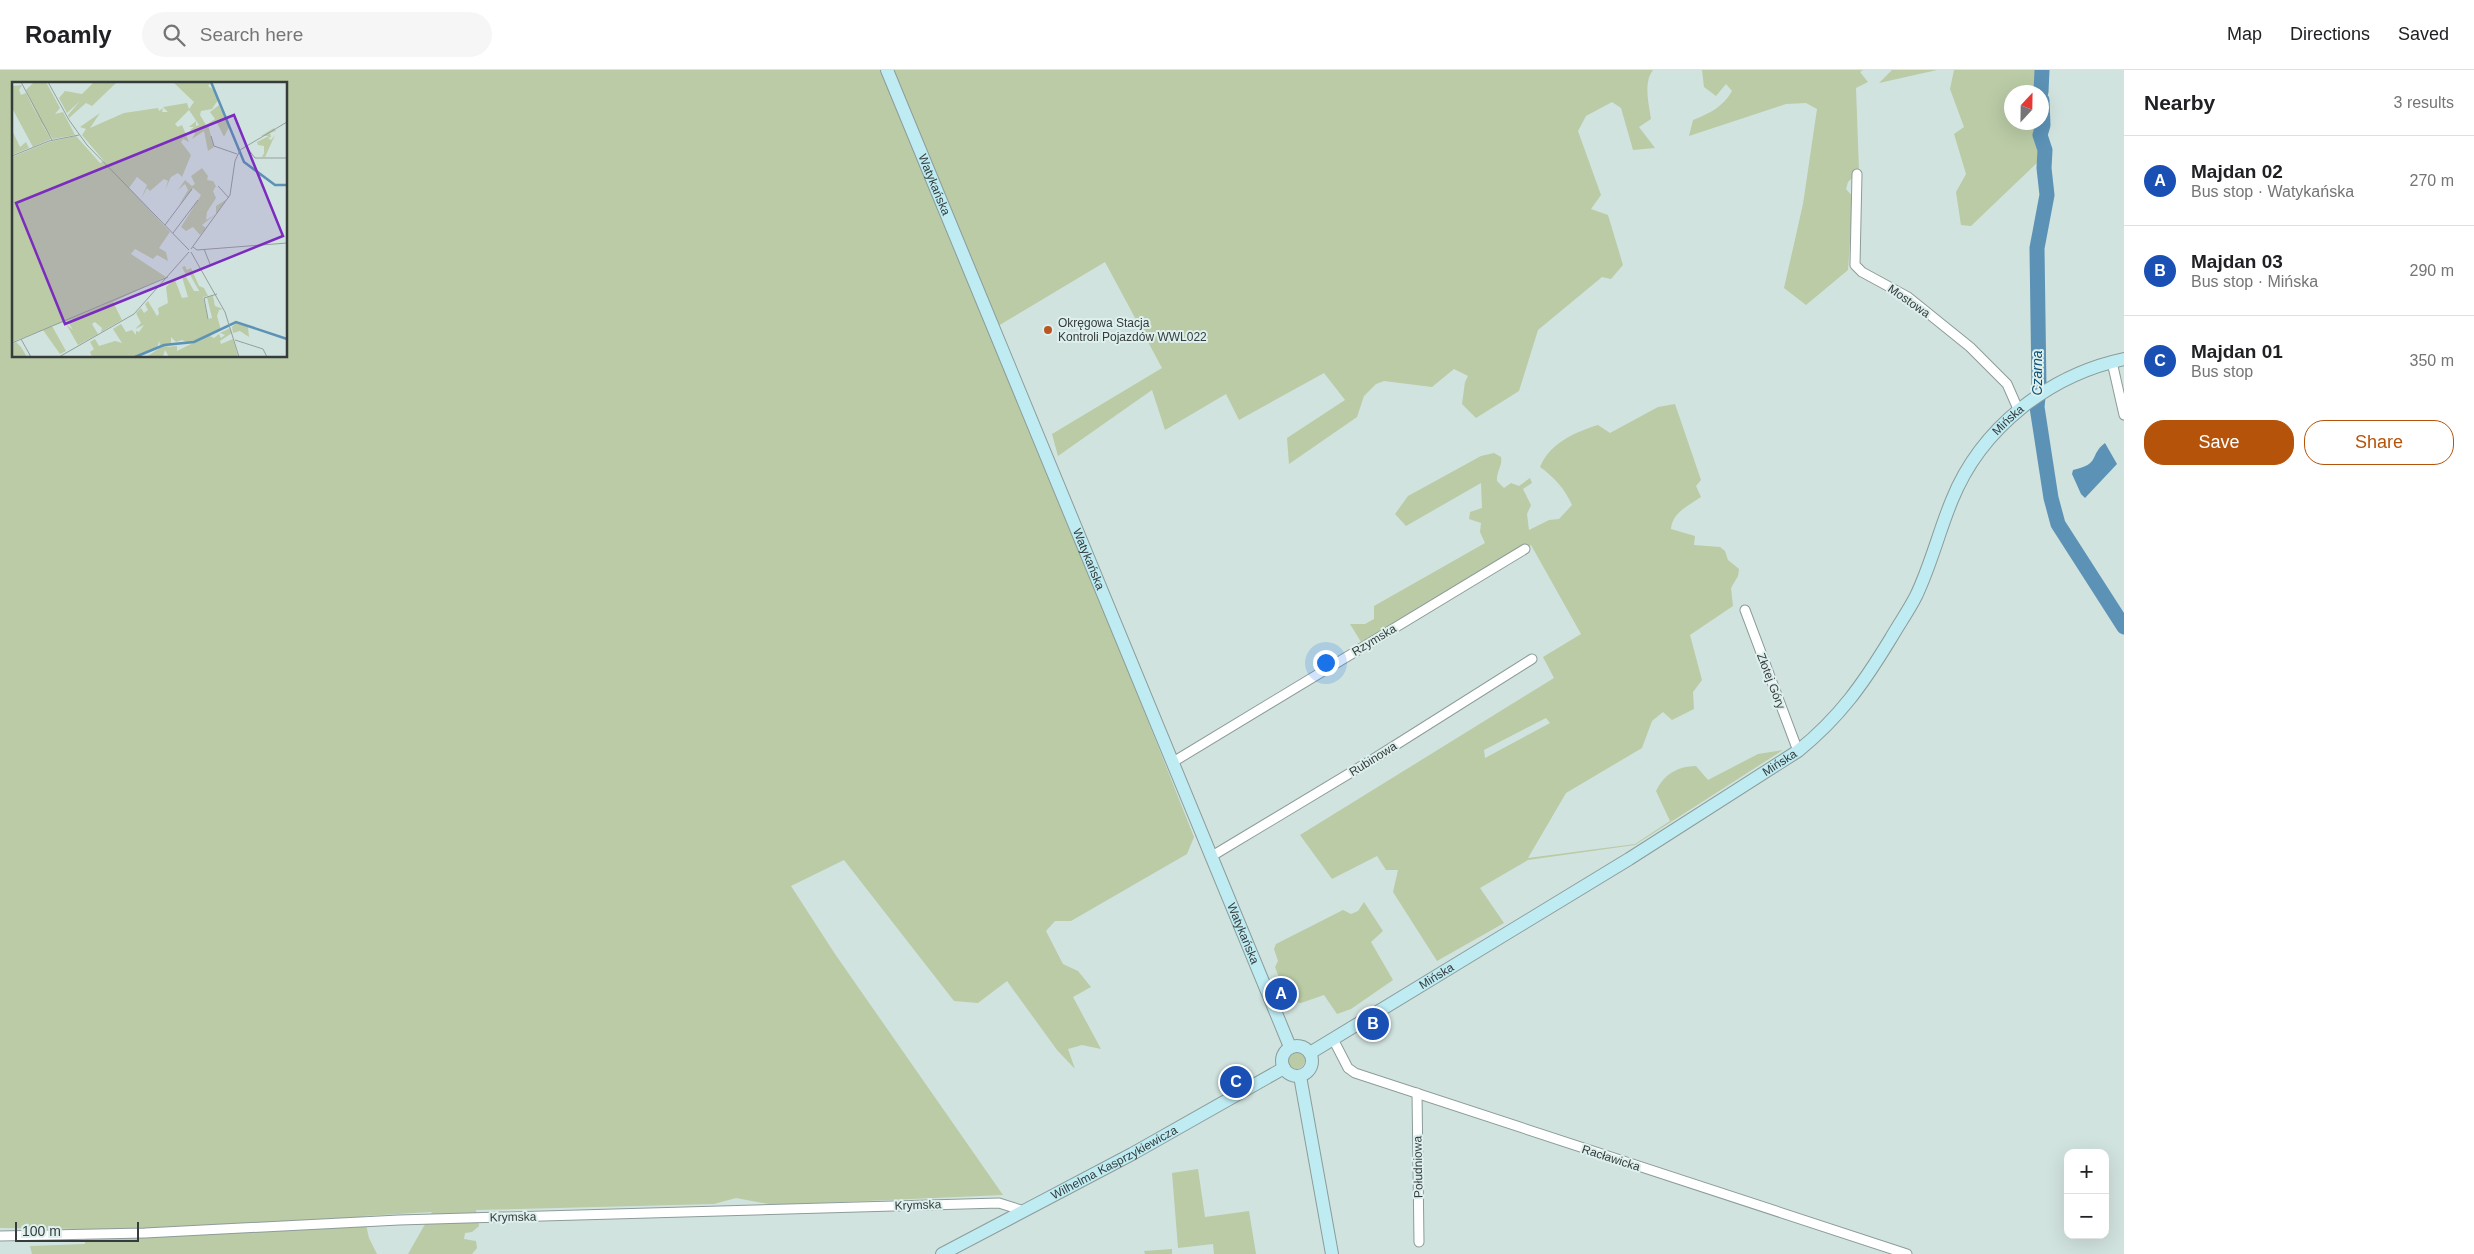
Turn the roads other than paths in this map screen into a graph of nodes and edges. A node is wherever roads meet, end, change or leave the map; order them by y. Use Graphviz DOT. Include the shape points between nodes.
graph roads {
  1 [pos="887,70"];
  2 [pos="1857,174"];
  3 [pos="2118,361"];
  4 [pos="2022,406"];
  5 [pos="2124,415"];
  6 [pos="1525,550"];
  7 [pos="1745,610"];
  8 [pos="1532,659"];
  9 [pos="1798,751"];
  10 [pos="1173,762"];
  11 [pos="1212,856"];
  12 [pos="1334,1039"];
  13 [pos="1290,1047"];
  14 [pos="1310,1053"];
  15 [pos="1284,1068"];
  16 [pos="1300,1076"];
  17 [pos="1418,1093"];
  18 [pos="1024,1211"];
  19 [pos="0,1236"];
  20 [pos="1419,1242"];
  21 [pos="942,1254"];
  22 [pos="1332,1254"];
  23 [pos="1907,1254"];
  1 -- 10 [label="street, Watykańska"];
  2 -- 4 [label="street, Mostowa" via="1855,265 1908,297 1970,346 2007,384"];
  3 -- 4 [label="street, Mińska" via="2055,384"];
  3 -- 5 [label="street"];
  4 -- 9 [label="street, Mińska" via="1989,440 1960,482 1916,597 1875,664 1850,701"];
  6 -- 10 [label="street, Rzymska"];
  7 -- 9 [label="street, Złotej Góry"];
  8 -- 11 [label="street, Rubinowa"];
  9 -- 12 [label="street, Mińska"];
  10 -- 11 [label="street, Watykańska"];
  11 -- 13 [label="street, Watykańska"];
  12 -- 14 [label="street, Mińska"];
  12 -- 17 [label="street, Racławicka" via="1348,1068 1355,1073"];
  13 -- 14 [label="street" via="1301,1046"];
  13 -- 15 [label="street" via="1282,1059"];
  14 -- 16 [label="street" via="1309,1070"];
  15 -- 16 [label="street"];
  15 -- 18 [label="street, Wilhelma Kasprzykiewicza"];
  16 -- 22 [label="street"];
  17 -- 20 [label="street, Południowa"];
  17 -- 23 [label="street, Racławicka"];
  18 -- 19 [label="street, Krymska" via="999,1203 399,1220 145,1233"];
  18 -- 21 [label="street, Wilhelma Kasprzykiewicza"];
}
